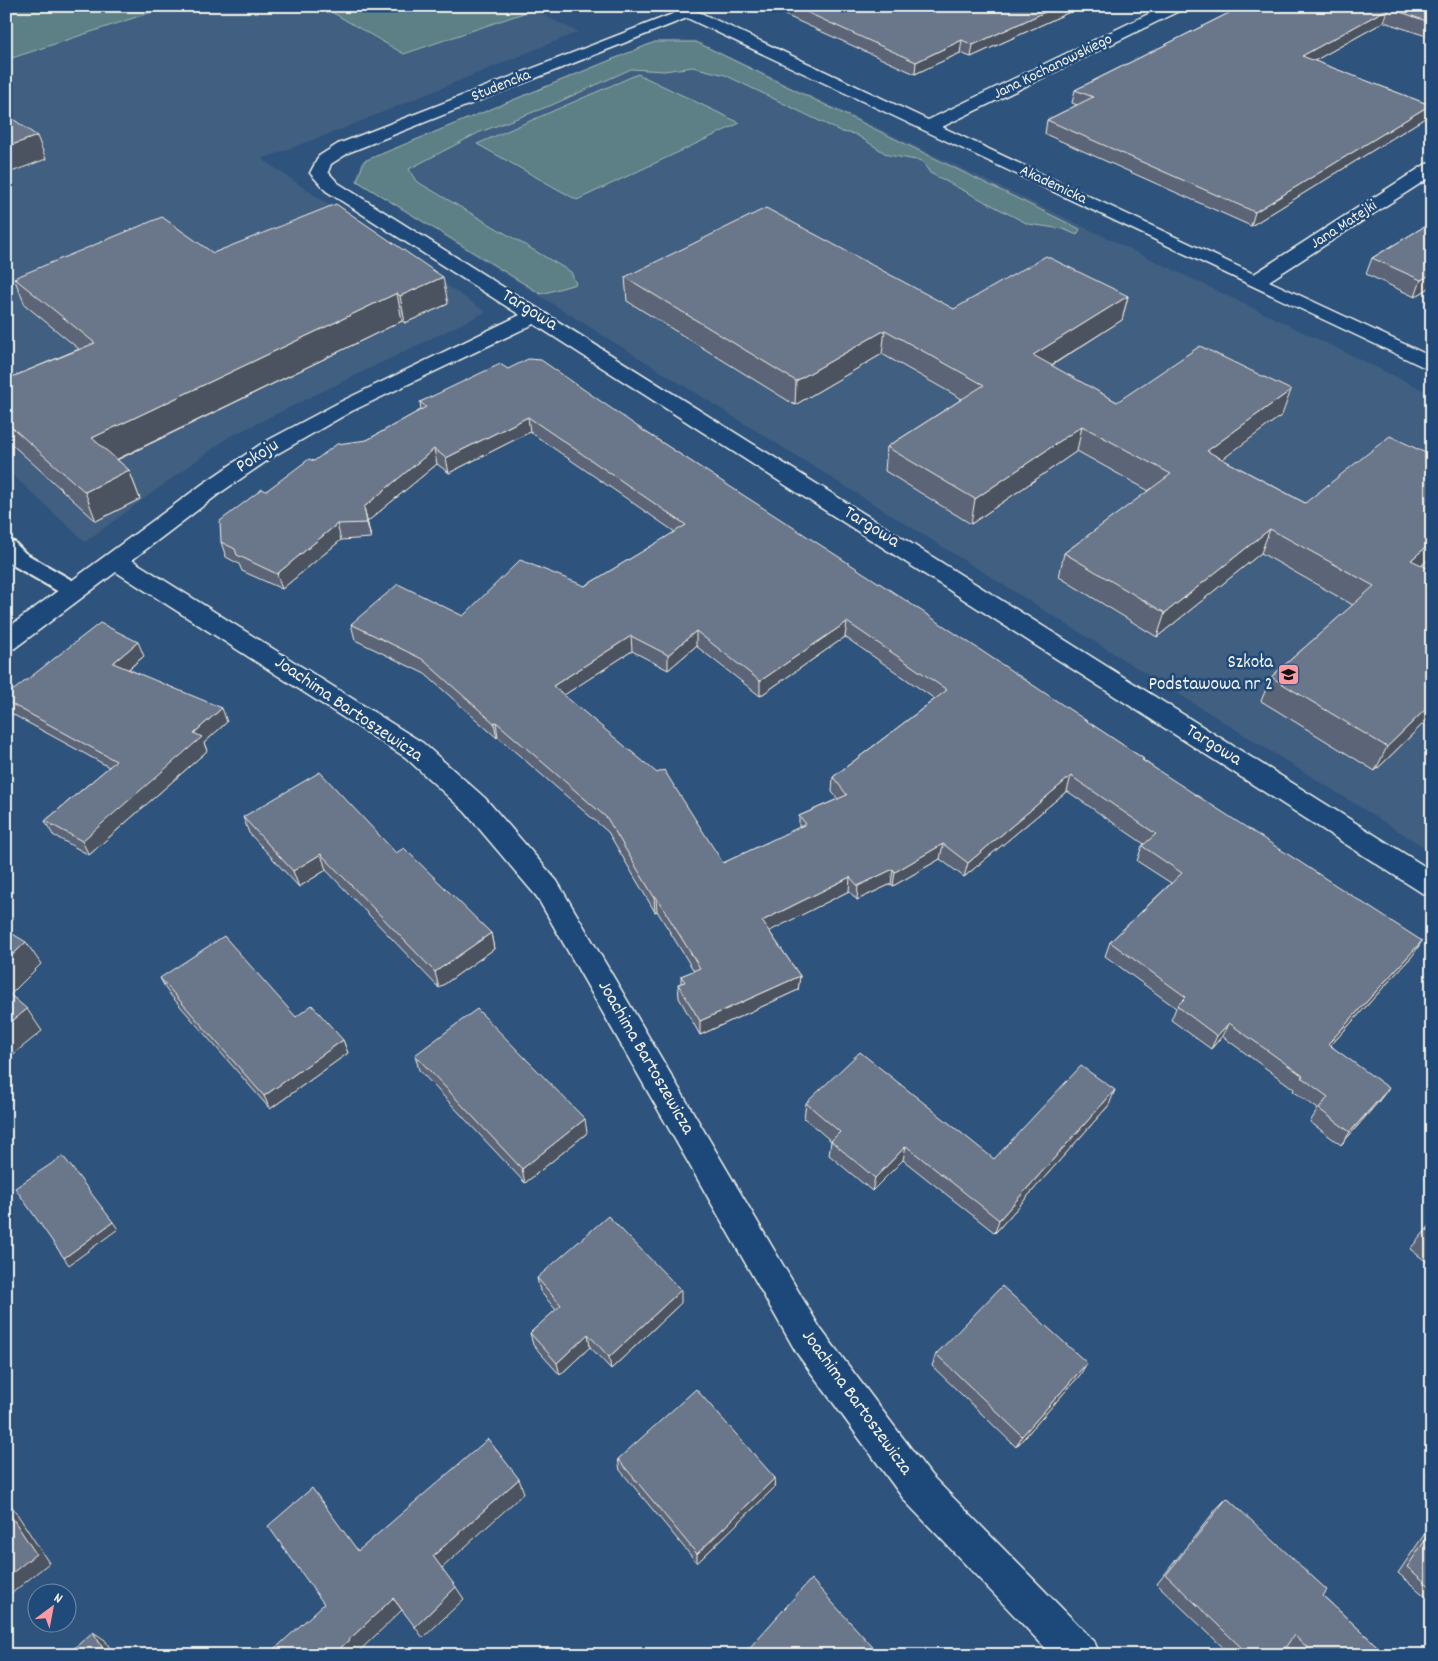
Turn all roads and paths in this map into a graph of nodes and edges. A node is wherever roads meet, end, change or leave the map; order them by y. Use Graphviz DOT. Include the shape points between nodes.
graph roads {
  1 [pos="1178,6"];
  2 [pos="680,10"];
  3 [pos="928,127"];
  4 [pos="320,166"];
  5 [pos="1432,168"];
  6 [pos="1256,281"];
  7 [pos="537,315"];
  8 [pos="1432,364"];
  9 [pos="6,547"];
  10 [pos="115,560"];
  11 [pos="74,591"];
  12 [pos="6,642"];
  13 [pos="1432,885"];
  14 [pos="1080,1655"];
  1 -- 3 [label="street, Jana Kochanowskiego"];
  2 -- 3 [label="street, Akademicka"];
  2 -- 4 [label="street, Studencka" via="344,148"];
  3 -- 6 [label="street, Akademicka"];
  4 -- 7 [label="street, Targowa" via="319,173 332,187"];
  5 -- 6 [label="street, Jana Matejki"];
  6 -- 8 [label="street, Akademicka"];
  7 -- 10 [label="street, Pokoju" via="345,407 269,449"];
  7 -- 13 [label="street, Targowa"];
  9 -- 11 [label="lane" via="17,558"];
  10 -- 11 [label="street, Pokoju"];
  10 -- 14 [label="street, Joachima Bartoszewicza" via="414,750 475,804 547,889 808,1340 918,1488"];
  11 -- 12 [label="street, Pokoju"];
}
